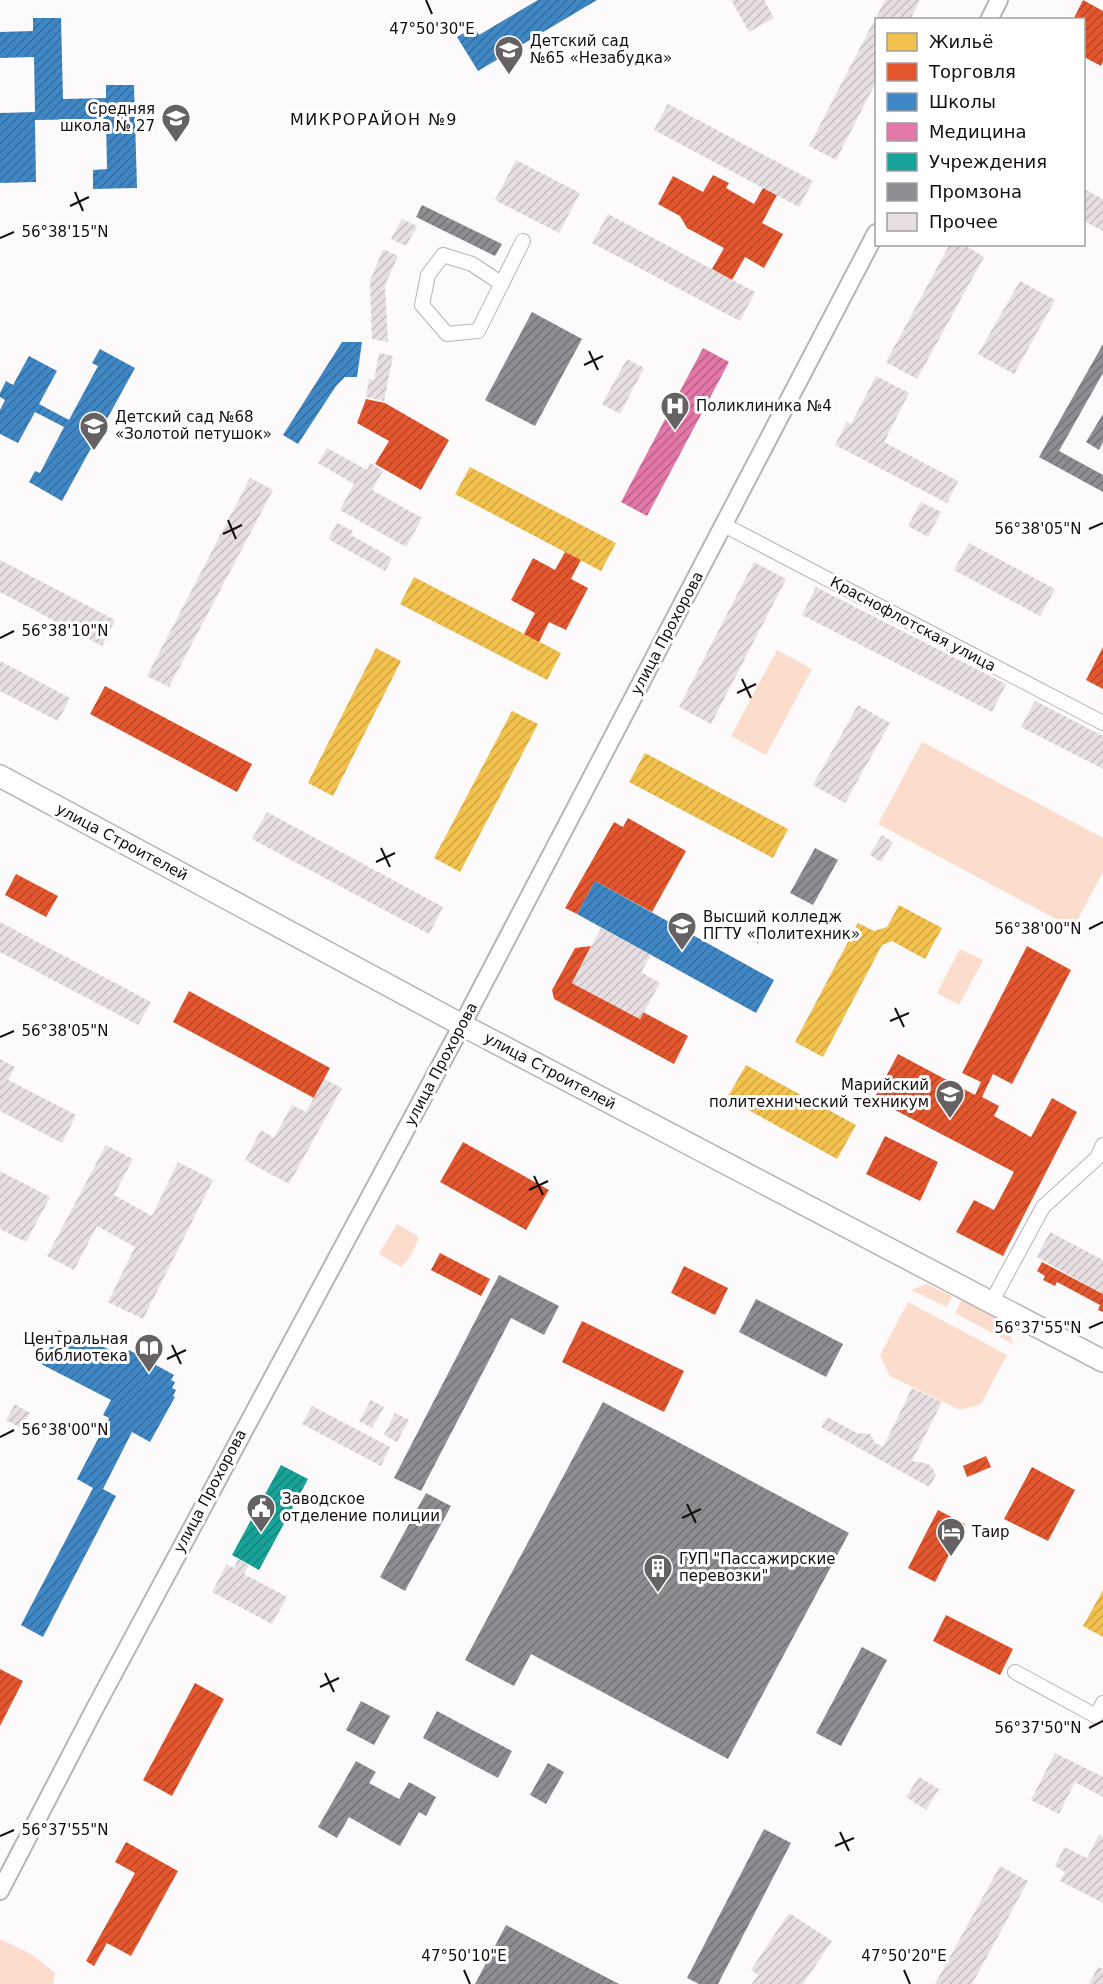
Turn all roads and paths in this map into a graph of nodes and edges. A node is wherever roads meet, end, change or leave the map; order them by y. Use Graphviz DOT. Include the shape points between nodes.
graph roads {
  1 [pos="999,0"];
  2 [pos="989,18"];
  3 [pos="875,235"];
  4 [pos="524,241"];
  5 [pos="502,284"];
  6 [pos="724,525"];
  7 [pos="1103,723"];
  8 [pos="0,776"];
  9 [pos="462,1025"];
  10 [pos="1103,1145"];
  11 [pos="992,1303"];
  12 [pos="1103,1361"];
  13 [pos="1015,1672"];
  14 [pos="1103,1703"];
  15 [pos="0,1891"];
  1 -- 2 [label="street"];
  3 -- 6 [label="street, улица Прохорова"];
  4 -- 5 [label="street"];
  5 -- 5 [label="street" via="478,332 447,334 422,305 428,275 443,255 472,264"];
  6 -- 7 [label="street, Краснофлотская улица"];
  6 -- 9 [label="street, улица Прохорова"];
  8 -- 9 [label="main road, улица Строителей"];
  9 -- 11 [label="main road, улица Строителей"];
  9 -- 15 [label="street, улица Прохорова"];
  10 -- 11 [label="street" via="1097,1158 1043,1206"];
  11 -- 12 [label="main road, улица Строителей"];
  13 -- 14 [label="street" via="1096,1716"];
}
